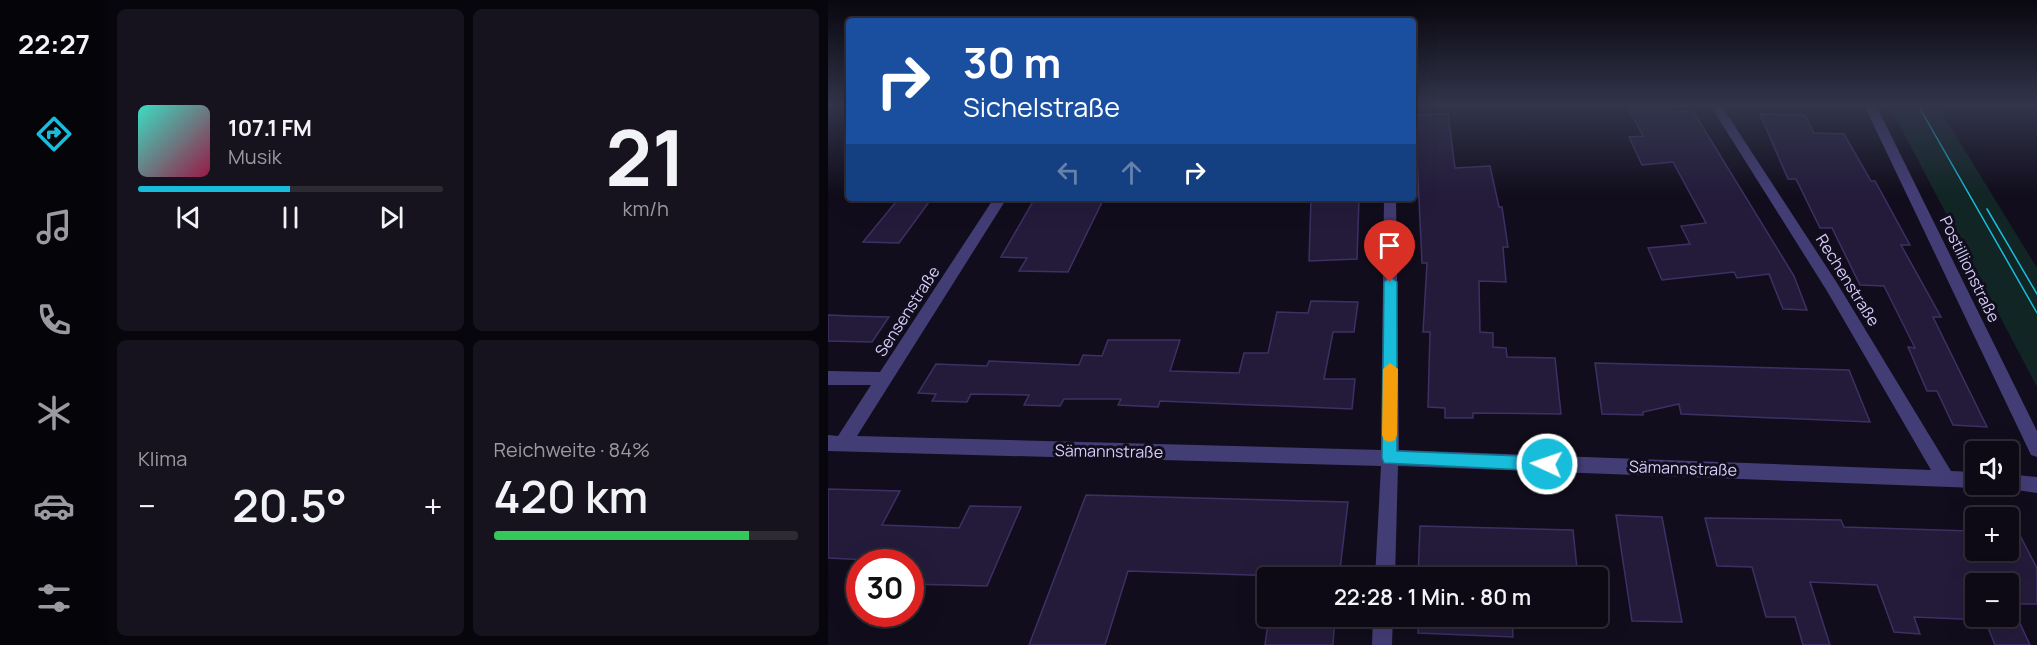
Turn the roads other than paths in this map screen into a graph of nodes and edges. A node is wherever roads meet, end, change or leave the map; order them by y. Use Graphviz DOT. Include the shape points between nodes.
graph roads {
  1 [pos="1734,135"];
  2 [pos="1885,135"];
  3 [pos="999,201"];
  4 [pos="1390,201"];
  5 [pos="828,378"];
  6 [pos="885,379"];
  7 [pos="835,443"];
  8 [pos="2037,449"];
  9 [pos="1390,458"];
  10 [pos="1945,477"];
  11 [pos="1965,479"];
  12 [pos="2019,483"];
  13 [pos="2037,485"];
  14 [pos="1385,567"];
  15 [pos="1383,627"];
  16 [pos="1382,645"];
  1 -- 10 [label="street, Rechenstraße" via="1832,287"];
  2 -- 8 [label="street, Postillionstraße"];
  3 -- 6 [label="street, Sensenstraße"];
  4 -- 9 [label="street"];
  5 -- 6 [label="street"];
  6 -- 7 [label="street, Sensenstraße"];
  7 -- 9 [label="street, Sämannstraße"];
  9 -- 10 [label="street, Sämannstraße"];
  9 -- 14 [label="street"];
  10 -- 11 [label="street, Sämannstraße"];
  12 -- 13 [label="street"];
  15 -- 16 [label="street"];
}
